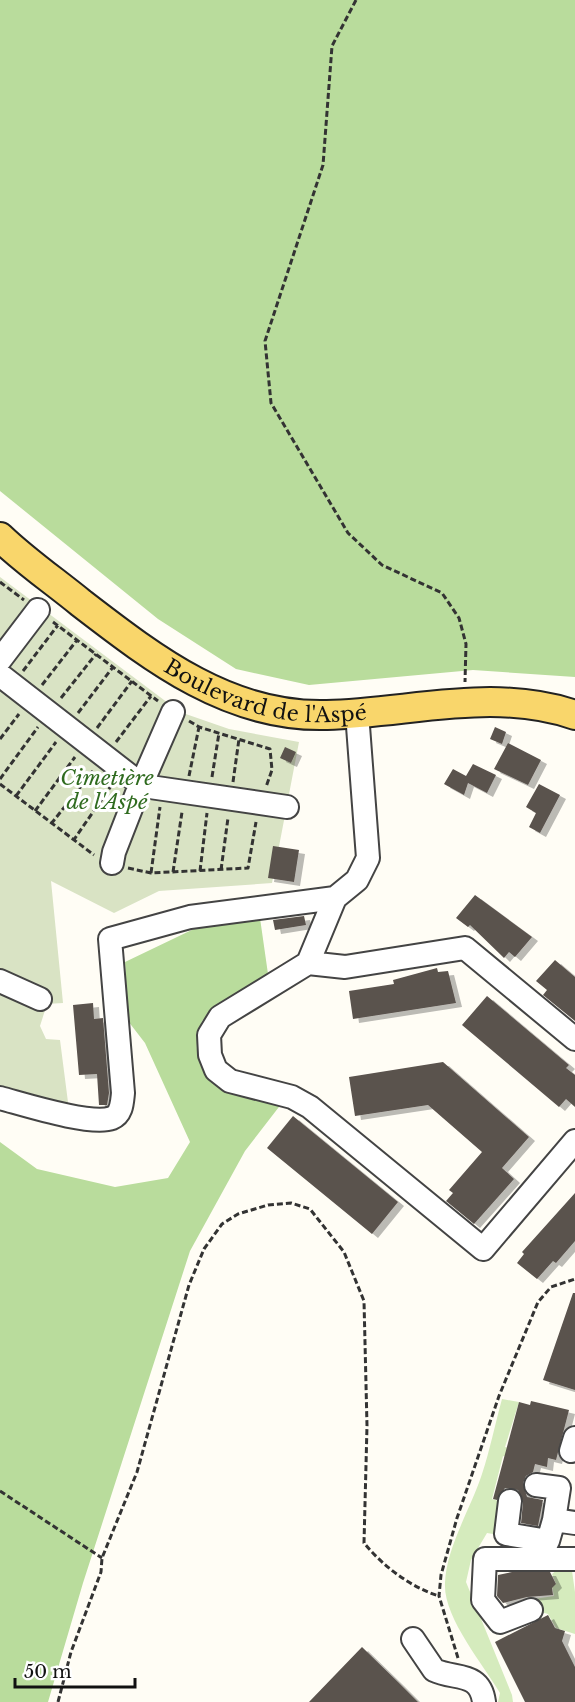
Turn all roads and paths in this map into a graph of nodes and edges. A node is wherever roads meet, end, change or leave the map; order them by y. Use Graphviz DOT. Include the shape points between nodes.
graph roads {
  1 [pos="356,0"];
  2 [pos="0,537"];
  3 [pos="38,610"];
  4 [pos="58,625"];
  5 [pos="0,660"];
  6 [pos="6,680"];
  7 [pos="465,690"];
  8 [pos="173,712"];
  9 [pos="357,713"];
  10 [pos="575,714"];
  11 [pos="142,782"];
  12 [pos="287,807"];
  13 [pos="73,841"];
  14 [pos="112,864"];
  15 [pos="151,873"];
  16 [pos="335,898"];
  17 [pos="308,963"];
  18 [pos="0,981"];
  19 [pos="40,999"];
  20 [pos="575,1039"];
  21 [pos="0,1098"];
  22 [pos="575,1141"];
  23 [pos="575,1279"];
  24 [pos="536,1485"];
  25 [pos="0,1491"];
  26 [pos="510,1501"];
  27 [pos="565,1521"];
  28 [pos="102,1558"];
  29 [pos="575,1559"];
  30 [pos="439,1596"];
  31 [pos="531,1610"];
  32 [pos="413,1640"];
  33 [pos="464,1676"];
  34 [pos="58,1702"];
  35 [pos="484,1702"];
  1 -- 7 [label="path" via="332,46 323,165 265,341 271,403 348,533 382,565 442,594 459,618 466,644"];
  2 -- 9 [label="main road, Boulevard de l'Aspé" via="111,626 176,672 210,690 272,711 326,716"];
  3 -- 5 [label="lane"];
  4 -- 6 [label="path"];
  6 -- 11 [label="lane"];
  8 -- 11 [label="lane"];
  9 -- 10 [label="main road, Boulevard de l'Aspé" via="465,702 511,702"];
  9 -- 16 [label="lane" via="368,858 357,880"];
  11 -- 12 [label="lane"];
  11 -- 13 [label="path"];
  11 -- 14 [label="lane"];
  11 -- 15 [label="path"];
  16 -- 17 [label="lane"];
  16 -- 21 [label="lane" via="190,917 110,939 123,1093 117,1115 110,1119 73,1116"];
  17 -- 20 [label="lane" via="345,968 465,948"];
  17 -- 22 [label="lane" via="220,1017 209,1035 210,1055 216,1070 230,1081 292,1097 310,1107 483,1249"];
  18 -- 19 [label="lane"];
  23 -- 30 [label="path" via="551,1287 538,1302 499,1396 457,1518"];
  24 -- 27 [label="lane" via="559,1488"];
  25 -- 28 [label="path"];
  26 -- 27 [label="lane" via="506,1534 548,1541"];
  28 -- 30 [label="path" via="137,1472 189,1285 204,1249 222,1224 238,1214 291,1203 310,1209 344,1252 364,1301 364,1543 419,1590"];
  28 -- 34 [label="path" via="101,1572 71,1652"];
  29 -- 31 [label="lane" via="485,1559 483,1600 500,1622"];
  30 -- 33 [label="path"];
  32 -- 33 [label="lane" via="434,1670 442,1675"];
  33 -- 35 [label="lane" via="481,1688"];
}
